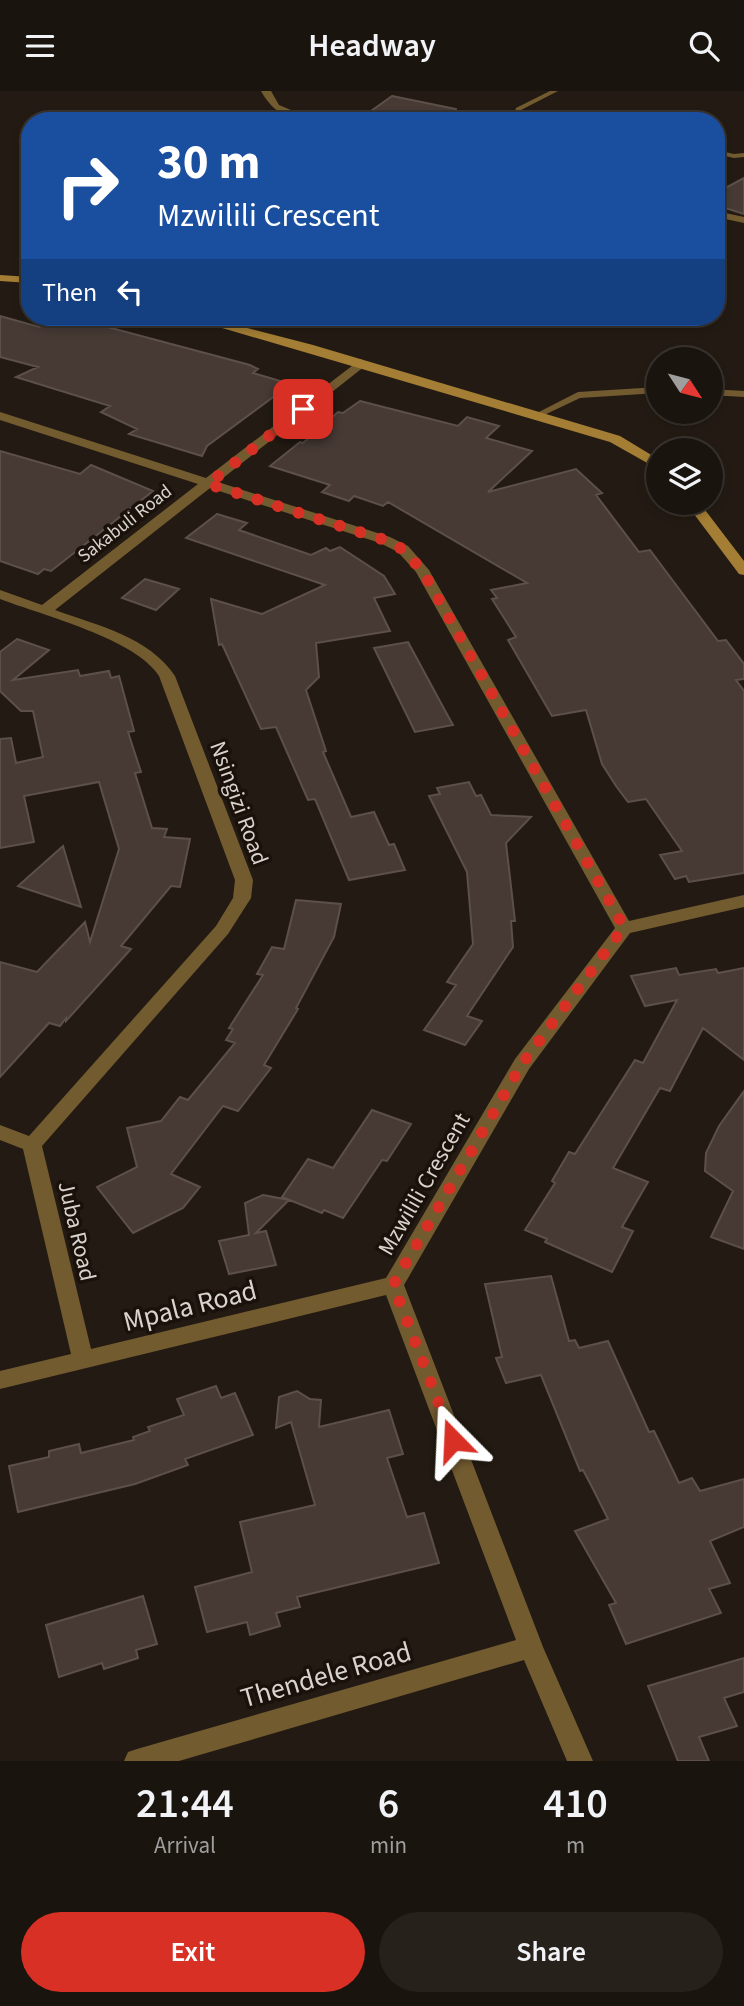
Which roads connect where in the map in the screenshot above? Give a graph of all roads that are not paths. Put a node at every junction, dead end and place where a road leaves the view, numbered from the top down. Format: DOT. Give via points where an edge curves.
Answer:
graph roads {
  1 [pos="266,91"];
  2 [pos="555,91"];
  3 [pos="288,112"];
  4 [pos="517,112"];
  5 [pos="725,154"];
  6 [pos="744,155"];
  7 [pos="725,215"];
  8 [pos="744,220"];
  9 [pos="0,278"];
  10 [pos="21,279"];
  11 [pos="224,326"];
  12 [pos="361,363"];
  13 [pos="646,391"];
  14 [pos="723,393"];
  15 [pos="744,394"];
  16 [pos="537,415"];
  17 [pos="0,416"];
  18 [pos="646,458"];
  19 [pos="208,484"];
  20 [pos="702,515"];
  21 [pos="744,571"];
  22 [pos="0,594"];
  23 [pos="45,610"];
  24 [pos="744,901"];
  25 [pos="624,927"];
  26 [pos="0,1132"];
  27 [pos="32,1145"];
  28 [pos="393,1285"];
  29 [pos="83,1361"];
  30 [pos="0,1380"];
  31 [pos="531,1647"];
  32 [pos="137,1761"];
  33 [pos="580,1761"];
  1 -- 3 [label="street" via="275,107"];
  2 -- 4 [label="lane"];
  5 -- 6 [label="lane"];
  7 -- 8 [label="street"];
  9 -- 10 [label="street"];
  11 -- 12 [label="street"];
  12 -- 16 [label="street"];
  12 -- 19 [label="street, Sakabuli Road"];
  13 -- 16 [label="lane" via="578,395"];
  14 -- 15 [label="lane"];
  16 -- 18 [label="street" via="615,439"];
  17 -- 19 [label="street"];
  19 -- 23 [label="street, Sakabuli Road"];
  19 -- 25 [label="street" via="385,540 414,559"];
  20 -- 21 [label="street"];
  22 -- 23 [label="street, Nsingizi Road"];
  23 -- 27 [label="street, Nsingizi Road" via="135,645 159,662 244,880 242,898 222,930"];
  24 -- 25 [label="street"];
  25 -- 28 [label="street, Mzwilili Crescent" via="522,1064"];
  26 -- 27 [label="street"];
  27 -- 29 [label="street, Juba Road"];
  28 -- 29 [label="street, Mpala Road"];
  28 -- 31 [label="street, Mzwilili Crescent"];
  29 -- 30 [label="street, Mpala Road"];
  31 -- 32 [label="street, Thendele Road"];
  31 -- 33 [label="street, Mzwilili Crescent"];
}
